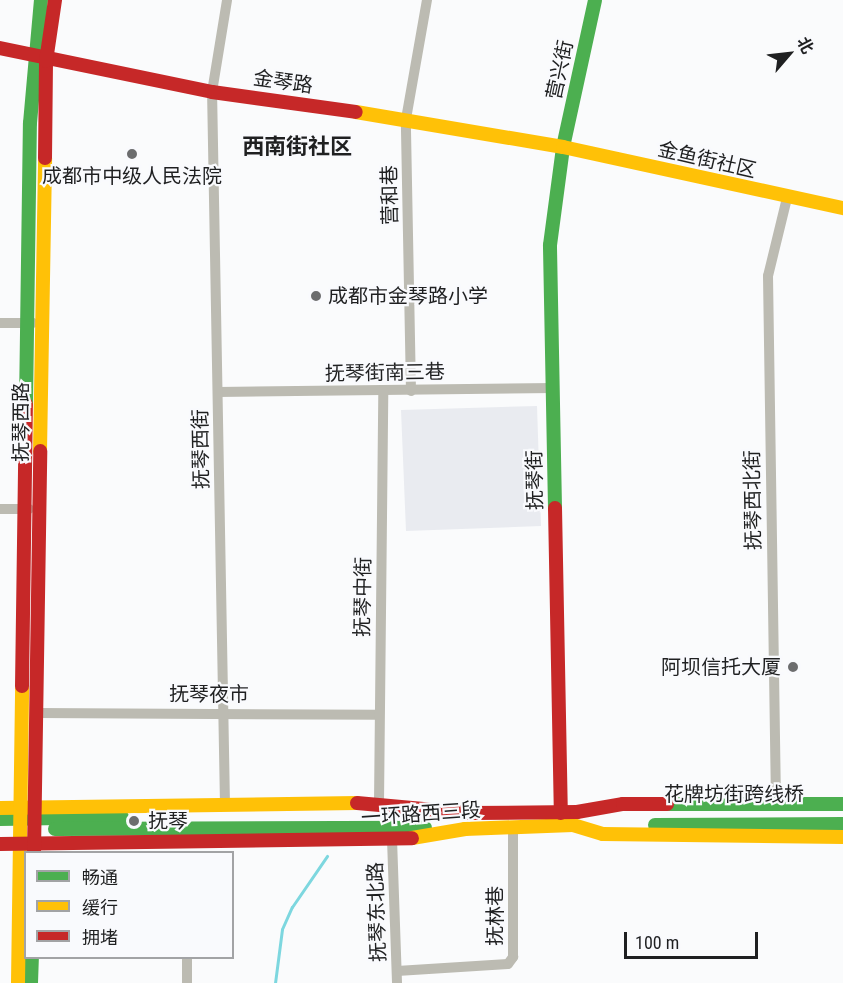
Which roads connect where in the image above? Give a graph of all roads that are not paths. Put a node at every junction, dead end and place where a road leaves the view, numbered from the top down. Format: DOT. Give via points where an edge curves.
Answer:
graph roads {
  1 [pos="41,0"];
  2 [pos="55,0"];
  3 [pos="227,0"];
  4 [pos="427,0"];
  5 [pos="595,0"];
  6 [pos="0,48"];
  7 [pos="40,60"];
  8 [pos="213,93"];
  9 [pos="406,119"];
  10 [pos="563,147"];
  11 [pos="787,198"];
  12 [pos="843,208"];
  13 [pos="0,323"];
  14 [pos="32,323"];
  15 [pos="554,388"];
  16 [pos="383,391"];
  17 [pos="411,391"];
  18 [pos="218,392"];
  19 [pos="0,509"];
  20 [pos="29,509"];
  21 [pos="223,711"];
  22 [pos="38,713"];
  23 [pos="380,715"];
  24 [pos="776,803"];
  25 [pos="843,804"];
  26 [pos="225,805"];
  27 [pos="36,806"];
  28 [pos="21,807"];
  29 [pos="0,808"];
  30 [pos="561,813"];
  31 [pos="843,813"];
  32 [pos="0,819"];
  33 [pos="575,819"];
  34 [pos="626,819"];
  35 [pos="385,820"];
  36 [pos="843,824"];
  37 [pos="513,827"];
  38 [pos="0,830"];
  39 [pos="843,837"];
  40 [pos="0,844"];
  41 [pos="29,847"];
  42 [pos="185,847"];
  43 [pos="24,909"];
  44 [pos="32,959"];
  45 [pos="187,959"];
  46 [pos="397,970"];
  47 [pos="18,983"];
  48 [pos="31,983"];
  49 [pos="187,983"];
  50 [pos="397,983"];
  1 -- 7 [label="main road, 抚琴西路"];
  2 -- 7 [label="main road, 抚琴西路"];
  3 -- 8 [label="street, 抚琴西街"];
  4 -- 9 [label="street, 营和巷"];
  5 -- 10 [label="main road, 营兴街"];
  6 -- 7 [label="main road, 金琴路"];
  7 -- 8 [label="main road, 金琴路"];
  7 -- 14 [label="main road, 抚琴西路"];
  7 -- 22 [label="main road, 抚琴西路"];
  8 -- 9 [label="main road, 金琴路"];
  8 -- 18 [label="street, 抚琴西街"];
  9 -- 10 [label="main road, 金琴路"];
  9 -- 17 [label="street, 营和巷"];
  10 -- 11 [label="main road, 金鱼街社区"];
  10 -- 15 [label="main road, 抚琴街" via="550,245"];
  11 -- 12 [label="main road, 金鱼街社区"];
  11 -- 24 [label="street, 抚琴西北街" via="768,276"];
  13 -- 14 [label="street"];
  14 -- 20 [label="main road, 抚琴西路"];
  15 -- 17 [label="street, 抚琴街南三巷"];
  15 -- 30 [label="main road, 抚琴街"];
  16 -- 17 [label="street, 抚琴街南三巷"];
  16 -- 18 [label="street, 抚琴街南三巷"];
  16 -- 23 [label="street, 抚琴中街"];
  18 -- 21 [label="street, 抚琴西街"];
  19 -- 20 [label="street"];
  20 -- 28 [label="main road, 抚琴西路"];
  21 -- 22 [label="street, 抚琴夜市"];
  21 -- 23 [label="street, 抚琴夜市"];
  21 -- 26 [label="street, 抚琴西街"];
  22 -- 27 [label="main road, 抚琴西路"];
  23 -- 35 [label="street, 抚琴中街"];
  24 -- 25 [label="main road, 一环路西三段"];
  24 -- 33 [label="main road, 一环路西三段" via="623,804"];
  26 -- 27 [label="main road, 一环路西三段"];
  26 -- 35 [label="main road, 一环路西三段"];
  27 -- 28 [label="main road, 一环路西三段"];
  27 -- 41 [label="main road, 抚琴西路"];
  28 -- 29 [label="main road, 一环路西三段"];
  28 -- 41 [label="main road, 抚琴西路"];
  30 -- 33 [label="main road, 一环路西三段"];
  30 -- 35 [label="main road, 一环路西三段" via="468,813"];
  31 -- 34 [label="main road, 花牌坊街跨线桥"];
  32 -- 35 [label="main road"];
  33 -- 34 [label="main road"];
  33 -- 37 [label="main road, 一环路西三段"];
  33 -- 39 [label="main road, 一环路西三段" via="603,834"];
  34 -- 36 [label="main road, 花牌坊街跨线桥"];
  35 -- 37 [label="main road, 一环路西三段" via="465,829"];
  35 -- 38 [label="main road"];
  35 -- 42 [label="main road, 一环路西三段"];
  35 -- 46 [label="street, 抚琴东北路"];
  37 -- 46 [label="street, 抚林巷" via="513,957 508,964"];
  40 -- 41 [label="main road, 一环路西三段"];
  41 -- 42 [label="main road, 一环路西三段"];
  43 -- 47 [label="main road"];
  44 -- 48 [label="main road"];
  45 -- 49 [label="street"];
  46 -- 50 [label="street, 抚琴东北路"];
}
